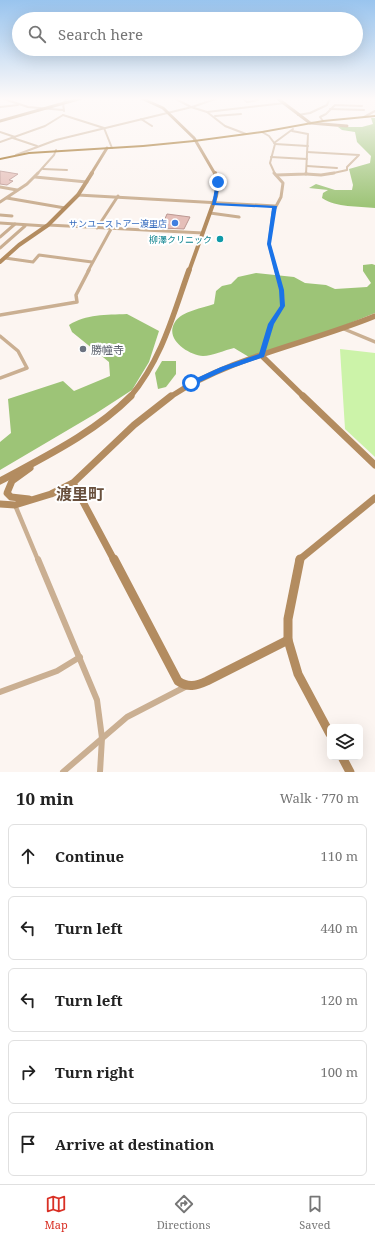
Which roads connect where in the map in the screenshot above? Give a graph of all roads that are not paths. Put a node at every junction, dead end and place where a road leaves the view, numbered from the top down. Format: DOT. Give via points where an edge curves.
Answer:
graph roads {
  1 [pos="6,134"];
  2 [pos="22,134"];
  3 [pos="82,134"];
  4 [pos="106,134"];
  5 [pos="190,134"];
  6 [pos="246,134"];
  7 [pos="266,134"];
  8 [pos="285,134"];
  9 [pos="308,134"];
  10 [pos="14,137"];
  11 [pos="194,141"];
  12 [pos="0,142"];
  13 [pos="275,144"];
  14 [pos="37,146"];
  15 [pos="308,146"];
  16 [pos="109,148"];
  17 [pos="56,151"];
  18 [pos="307,152"];
  19 [pos="16,155"];
  20 [pos="271,157"];
  21 [pos="0,159"];
  22 [pos="307,159"];
  23 [pos="307,166"];
  24 [pos="337,168"];
  25 [pos="42,169"];
  26 [pos="67,170"];
  27 [pos="276,174"];
  28 [pos="306,174"];
  29 [pos="35,177"];
  30 [pos="87,182"];
  31 [pos="0,187"];
  32 [pos="17,190"];
  33 [pos="78,195"];
  34 [pos="118,196"];
  35 [pos="6,198"];
  36 [pos="0,202"];
  37 [pos="214,204"];
  38 [pos="275,206"];
  39 [pos="66,208"];
  40 [pos="210,213"];
  41 [pos="0,215"];
  42 [pos="12,216"];
  43 [pos="239,217"];
  44 [pos="0,223"];
  45 [pos="14,224"];
  46 [pos="25,226"];
  47 [pos="47,226"];
  48 [pos="98,228"];
  49 [pos="111,229"];
  50 [pos="203,233"];
  51 [pos="0,237"];
  52 [pos="0,248"];
  53 [pos="4,258"];
  54 [pos="0,262"];
  55 [pos="92,262"];
  56 [pos="0,315"];
  57 [pos="375,316"];
  58 [pos="344,329"];
  59 [pos="0,336"];
  60 [pos="375,342"];
  61 [pos="262,356"];
  62 [pos="0,378"];
  63 [pos="46,454"];
  64 [pos="375,465"];
  65 [pos="0,481"];
  66 [pos="74,483"];
  67 [pos="375,498"];
  68 [pos="34,500"];
  69 [pos="0,504"];
  70 [pos="15,505"];
  71 [pos="288,640"];
  72 [pos="80,657"];
  73 [pos="185,687"];
  74 [pos="0,692"];
  75 [pos="327,728"];
  76 [pos="102,738"];
  77 [pos="344,760"];
  78 [pos="63,772"];
  79 [pos="100,772"];
  80 [pos="350,772"];
  1 -- 10 [label="street"];
  2 -- 10 [label="street"];
  3 -- 14 [label="street"];
  4 -- 16 [label="street"];
  5 -- 11 [label="street"];
  6 -- 11 [label="highway"];
  7 -- 13 [label="street"];
  8 -- 13 [label="street"];
  9 -- 15 [label="street"];
  10 -- 12 [label="street"];
  10 -- 14 [label="street"];
  11 -- 16 [label="highway"];
  11 -- 37 [label="street" via="216,174 218,191"];
  13 -- 15 [label="street"];
  13 -- 20 [label="street" via="275,152"];
  14 -- 19 [label="street"];
  15 -- 18 [label="street"];
  16 -- 17 [label="highway"];
  16 -- 30 [label="street"];
  17 -- 19 [label="highway"];
  17 -- 25 [label="street"];
  18 -- 22 [label="street"];
  18 -- 28 [label="street" via="360,155 347,170 321,175"];
  19 -- 21 [label="highway"];
  20 -- 22 [label="street"];
  20 -- 27 [label="street" via="271,169"];
  22 -- 23 [label="street"];
  23 -- 24 [label="street"];
  23 -- 28 [label="street"];
  25 -- 26 [label="street"];
  25 -- 29 [label="street"];
  27 -- 28 [label="street"];
  27 -- 38 [label="street" via="283,187 282,197"];
  29 -- 30 [label="street"];
  29 -- 32 [label="street"];
  30 -- 33 [label="street"];
  31 -- 32 [label="street"];
  32 -- 35 [label="street"];
  33 -- 34 [label="street"];
  33 -- 39 [label="street"];
  34 -- 37 [label="street"];
  34 -- 48 [label="street"];
  35 -- 36 [label="street"];
  35 -- 39 [label="street"];
  37 -- 38 [label="street"];
  37 -- 40 [label="street"];
  38 -- 61 [label="street" via="269,244 282,290 282,306 271,324"];
  39 -- 47 [label="street"];
  40 -- 43 [label="street"];
  40 -- 50 [label="street"];
  41 -- 42 [label="street"];
  44 -- 45 [label="street"];
  45 -- 46 [label="street"];
  45 -- 51 [label="street"];
  46 -- 47 [label="street"];
  46 -- 52 [label="street"];
  47 -- 48 [label="street"];
  47 -- 53 [label="street"];
  48 -- 49 [label="street"];
  49 -- 50 [label="street"];
  49 -- 55 [label="street"];
  50 -- 63 [label="street" via="152,371 129,399 105,420"];
  53 -- 54 [label="street"];
  53 -- 55 [label="street" via="33,262 40,256"];
  55 -- 56 [label="street" via="76,295 77,302"];
  57 -- 58 [label="street"];
  58 -- 60 [label="street"];
  58 -- 61 [label="street"];
  59 -- 62 [label="street" via="18,351 27,368"];
  61 -- 64 [label="street"];
  61 -- 66 [label="street" via="224,368 191,383 162,402 134,425"];
  63 -- 65 [label="street"];
  63 -- 68 [label="street" via="7,486 6,493 11,497"];
  66 -- 68 [label="street"];
  66 -- 73 [label="street" via="178,681"];
  67 -- 71 [label="street" via="300,558 288,619"];
  68 -- 70 [label="street"];
  69 -- 70 [label="street"];
  70 -- 72 [label="street"];
  71 -- 73 [label="street" via="194,687"];
  71 -- 75 [label="street" via="298,674"];
  72 -- 74 [label="street" via="57,671"];
  72 -- 76 [label="street" via="97,700"];
  73 -- 76 [label="street" via="127,717"];
  76 -- 78 [label="street"];
  76 -- 79 [label="street"];
  77 -- 80 [label="street"];
}
